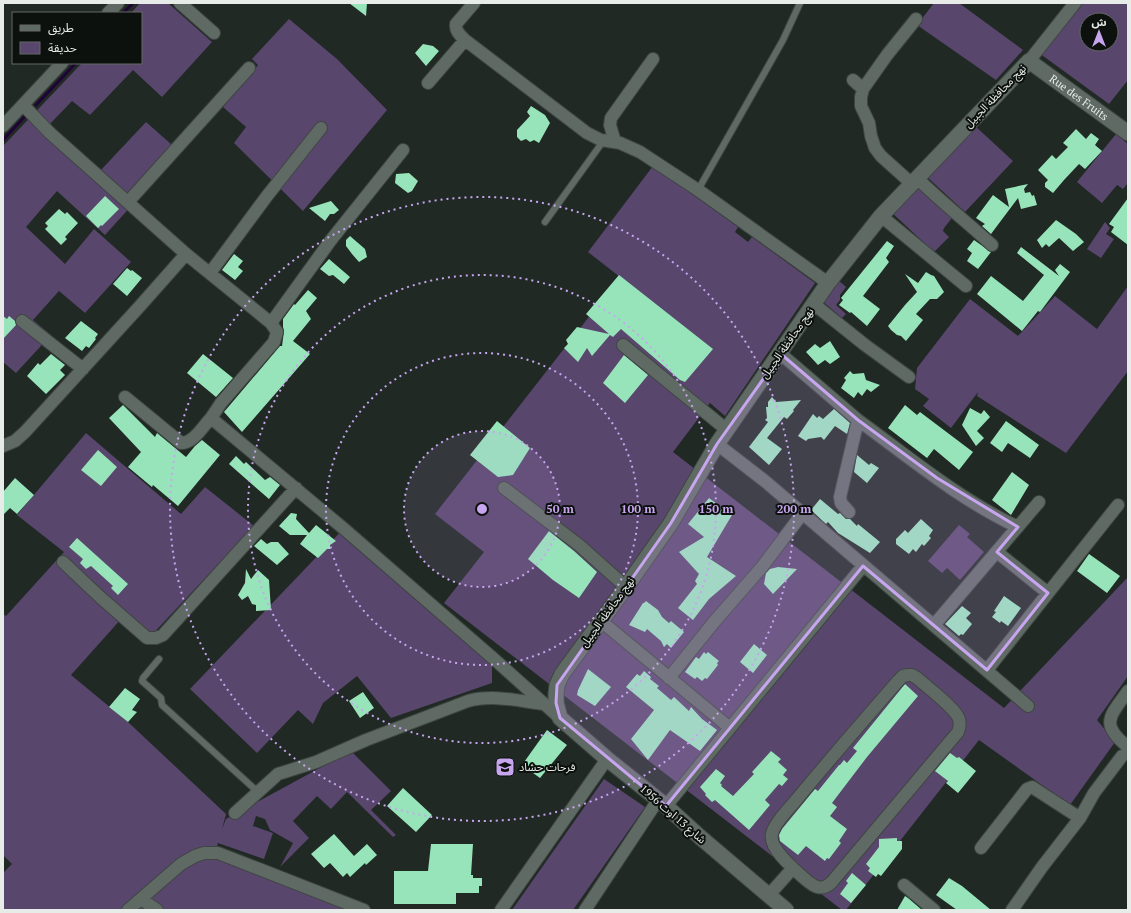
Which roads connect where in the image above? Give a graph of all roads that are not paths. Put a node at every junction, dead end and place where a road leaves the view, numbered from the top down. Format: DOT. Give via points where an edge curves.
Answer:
graph roads {
  1 [pos="118,3"];
  2 [pos="180,3"];
  3 [pos="474,3"];
  4 [pos="800,3"];
  5 [pos="1075,3"];
  6 [pos="109,12"];
  7 [pos="916,19"];
  8 [pos="214,33"];
  9 [pos="465,40"];
  10 [pos="653,59"];
  11 [pos="1029,61"];
  12 [pos="61,64"];
  13 [pos="249,68"];
  14 [pos="853,80"];
  15 [pos="428,83"];
  16 [pos="863,89"];
  17 [pos="23,105"];
  18 [pos="3,126"];
  19 [pos="321,128"];
  20 [pos="1128,133"];
  21 [pos="610,141"];
  22 [pos="403,150"];
  23 [pos="914,180"];
  24 [pos="698,190"];
  25 [pos="128,202"];
  26 [pos="881,216"];
  27 [pos="545,222"];
  28 [pos="992,245"];
  29 [pos="186,254"];
  30 [pos="210,273"];
  31 [pos="828,283"];
  32 [pos="966,286"];
  33 [pos="814,305"];
  34 [pos="22,321"];
  35 [pos="271,323"];
  36 [pos="623,345"];
  37 [pos="781,354"];
  38 [pos="83,369"];
  39 [pos="909,377"];
  40 [pos="125,397"];
  41 [pos="211,418"];
  42 [pos="858,420"];
  43 [pos="727,430"];
  44 [pos="717,444"];
  45 [pos="3,446"];
  46 [pos="296,488"];
  47 [pos="504,488"];
  48 [pos="1040,502"];
  49 [pos="1118,505"];
  50 [pos="849,512"];
  51 [pos="802,514"];
  52 [pos="1018,527"];
  53 [pos="997,552"];
  54 [pos="63,562"];
  55 [pos="863,566"];
  56 [pos="626,587"];
  57 [pos="1048,593"];
  58 [pos="601,621"];
  59 [pos="934,625"];
  60 [pos="159,659"];
  61 [pos="987,670"];
  62 [pos="669,678"];
  63 [pos="1128,691"];
  64 [pos="543,704"];
  65 [pos="1028,706"];
  66 [pos="560,718"];
  67 [pos="730,728"];
  68 [pos="1125,752"];
  69 [pos="607,759"];
  70 [pos="258,792"];
  71 [pos="662,803"];
  72 [pos="235,813"];
  73 [pos="1080,818"];
  74 [pos="981,848"];
  75 [pos="793,868"];
  76 [pos="904,885"];
  77 [pos="768,896"];
  78 [pos="141,899"];
  79 [pos="128,910"];
  80 [pos="157,910"];
  81 [pos="364,910"];
  82 [pos="501,910"];
  83 [pos="585,910"];
  84 [pos="786,910"];
  85 [pos="934,910"];
  86 [pos="1012,910"];
  1 -- 6 [label="street"];
  2 -- 8 [label="street"];
  3 -- 9 [label="street" via="456,24 458,33"];
  4 -- 24 [label="lane" via="783,40"];
  5 -- 11 [label="street, نهج محافظة الجبيل"];
  7 -- 16 [label="street"];
  9 -- 15 [label="street"];
  9 -- 21 [label="street" via="587,133"];
  10 -- 21 [label="street" via="611,118"];
  11 -- 20 [label="street, Rue des Fruits"];
  11 -- 23 [label="street, نهج محافظة الجبيل"];
  12 -- 17 [label="street"];
  13 -- 25 [label="street"];
  14 -- 16 [label="street"];
  16 -- 23 [label="street" via="860,97 861,106 869,122 875,148 881,156"];
  17 -- 18 [label="street"];
  17 -- 25 [label="street" via="50,133"];
  19 -- 30 [label="street"];
  21 -- 24 [label="street" via="640,152"];
  21 -- 27 [label="lane"];
  22 -- 35 [label="street" via="331,240"];
  23 -- 26 [label="street, نهج محافظة الجبيل"];
  23 -- 28 [label="street" via="964,219"];
  24 -- 31 [label="street"];
  25 -- 29 [label="street"];
  26 -- 31 [label="street, نهج محافظة الجبيل"];
  26 -- 32 [label="street"];
  29 -- 30 [label="street"];
  29 -- 38 [label="street"];
  30 -- 35 [label="street"];
  31 -- 33 [label="street, نهج محافظة الجبيل"];
  33 -- 37 [label="street, نهج محافظة الجبيل"];
  33 -- 39 [label="street"];
  34 -- 38 [label="street"];
  35 -- 41 [label="street" via="277,332 274,342"];
  36 -- 43 [label="street"];
  37 -- 42 [label="street"];
  37 -- 43 [label="street, نهج محافظة الجبيل"];
  38 -- 45 [label="street" via="25,432 15,441"];
  40 -- 41 [label="street" via="181,443 191,440"];
  41 -- 46 [label="street"];
  42 -- 50 [label="street" via="840,497 841,503"];
  42 -- 52 [label="street" via="949,486 987,511"];
  43 -- 44 [label="street, نهج محافظة الجبيل"];
  44 -- 51 [label="street"];
  44 -- 56 [label="street, نهج محافظة الجبيل" via="671,523"];
  46 -- 54 [label="street" via="162,635 156,638 147,638"];
  46 -- 64 [label="street" via="489,654"];
  47 -- 56 [label="street" via="579,545"];
  48 -- 52 [label="street"];
  49 -- 57 [label="street"];
  51 -- 55 [label="street"];
  51 -- 62 [label="street"];
  52 -- 53 [label="street"];
  53 -- 57 [label="street"];
  53 -- 59 [label="street"];
  55 -- 59 [label="street"];
  55 -- 67 [label="street"];
  56 -- 58 [label="street, نهج محافظة الجبيل"];
  57 -- 61 [label="street"];
  58 -- 62 [label="street"];
  58 -- 66 [label="street, نهج محافظة الجبيل" via="562,674 557,685 556,703"];
  59 -- 61 [label="street"];
  60 -- 70 [label="lane" via="142,681 161,698 162,705"];
  61 -- 65 [label="street"];
  62 -- 67 [label="street"];
  63 -- 68 [label="street" via="1111,713 1110,726"];
  64 -- 66 [label="street"];
  64 -- 70 [label="street" via="489,698 468,701 316,762 278,774"];
  66 -- 69 [label="street, شارع 13 اوت 1956"];
  67 -- 71 [label="street"];
  68 -- 73 [label="street"];
  69 -- 71 [label="street, شارع 13 اوت 1956"];
  69 -- 82 [label="street"];
  70 -- 72 [label="street"];
  71 -- 77 [label="street, شارع 13 اوت 1956"];
  71 -- 83 [label="street"];
  73 -- 74 [label="street" via="1032,787 1027,789"];
  73 -- 86 [label="street"];
  75 -- 75 [label="street" via="772,842 772,834 777,824 898,681 903,676 912,675 957,716 960,723 958,732 831,883 823,888 818,887"];
  75 -- 77 [label="street"];
  76 -- 85 [label="street"];
  77 -- 84 [label="street, شارع 13 اوت 1956"];
  78 -- 79 [label="street"];
  78 -- 80 [label="street"];
  78 -- 81 [label="street" via="181,864 204,853 218,853"];
}
